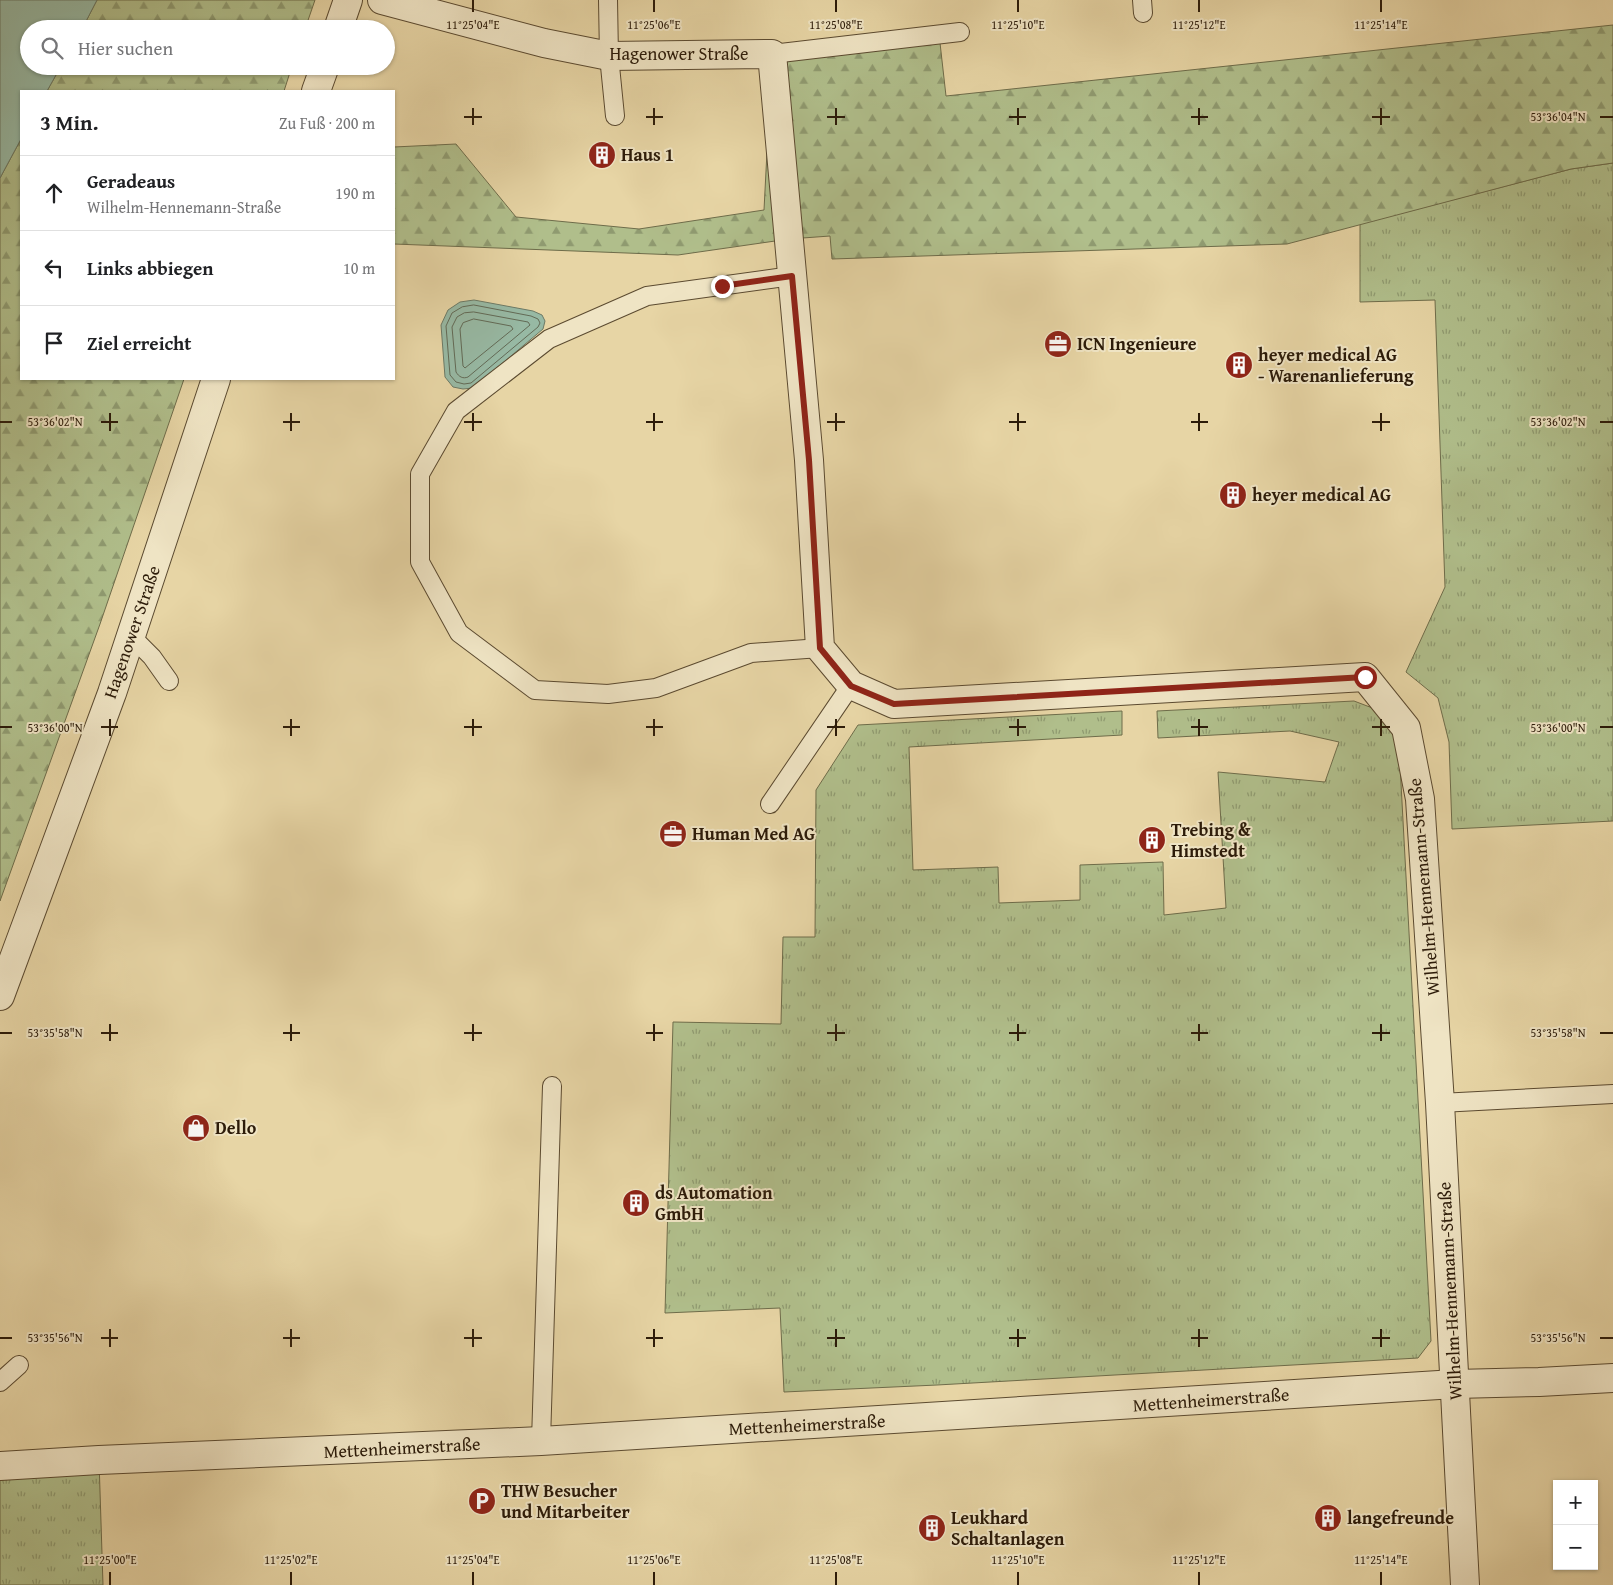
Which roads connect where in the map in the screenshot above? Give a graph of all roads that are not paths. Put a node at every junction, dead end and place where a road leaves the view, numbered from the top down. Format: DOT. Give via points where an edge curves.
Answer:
graph roads {
  1 [pos="348,0"];
  2 [pos="382,0"];
  3 [pos="608,0"];
  4 [pos="341,20"];
  5 [pos="960,32"];
  6 [pos="772,54"];
  7 [pos="609,56"];
  8 [pos="322,75"];
  9 [pos="316,90"];
  10 [pos="615,116"];
  11 [pos="792,276"];
  12 [pos="216,380"];
  13 [pos="131,636"];
  14 [pos="820,648"];
  15 [pos="169,681"];
  16 [pos="851,686"];
  17 [pos="770,804"];
  18 [pos="0,996"];
  19 [pos="552,1086"];
  20 [pos="1613,1094"];
  21 [pos="1440,1103"];
  22 [pos="19,1365"];
  23 [pos="1613,1378"];
  24 [pos="0,1382"];
  25 [pos="1454,1384"];
  26 [pos="541,1441"];
  27 [pos="0,1466"];
  28 [pos="1465,1585"];
  1 -- 4 [label="street"];
  2 -- 7 [label="street, Hagenower Straße" via="544,43"];
  3 -- 7 [label="lane"];
  5 -- 6 [label="lane"];
  6 -- 7 [label="street, Hagenower Straße"];
  6 -- 11 [label="street"];
  7 -- 10 [label="lane"];
  8 -- 9 [label="street"];
  11 -- 14 [label="street" via="809,460"];
  11 -- 14 [label="lane" via="647,296 549,339 463,405 456,411 420,474 420,562 459,633 535,690 608,694 656,688 751,652"];
  12 -- 13 [label="street, Hagenower Straße"];
  13 -- 15 [label="lane"];
  13 -- 18 [label="street, Hagenower Straße"];
  14 -- 16 [label="street, Wilhelm-Hennemann-Straße"];
  16 -- 17 [label="lane"];
  16 -- 21 [label="street, Wilhelm-Hennemann-Straße" via="894,704 1365,677 1406,728 1420,799"];
  19 -- 26 [label="lane"];
  20 -- 21 [label="lane"];
  21 -- 25 [label="street, Wilhelm-Hennemann-Straße"];
  22 -- 24 [label="lane"];
  23 -- 25 [label="street, Mettenheimerstraße"];
  25 -- 26 [label="street, Mettenheimerstraße"];
  25 -- 28 [label="street, Wilhelm-Hennemann-Straße"];
  26 -- 27 [label="street, Mettenheimerstraße"];
}
